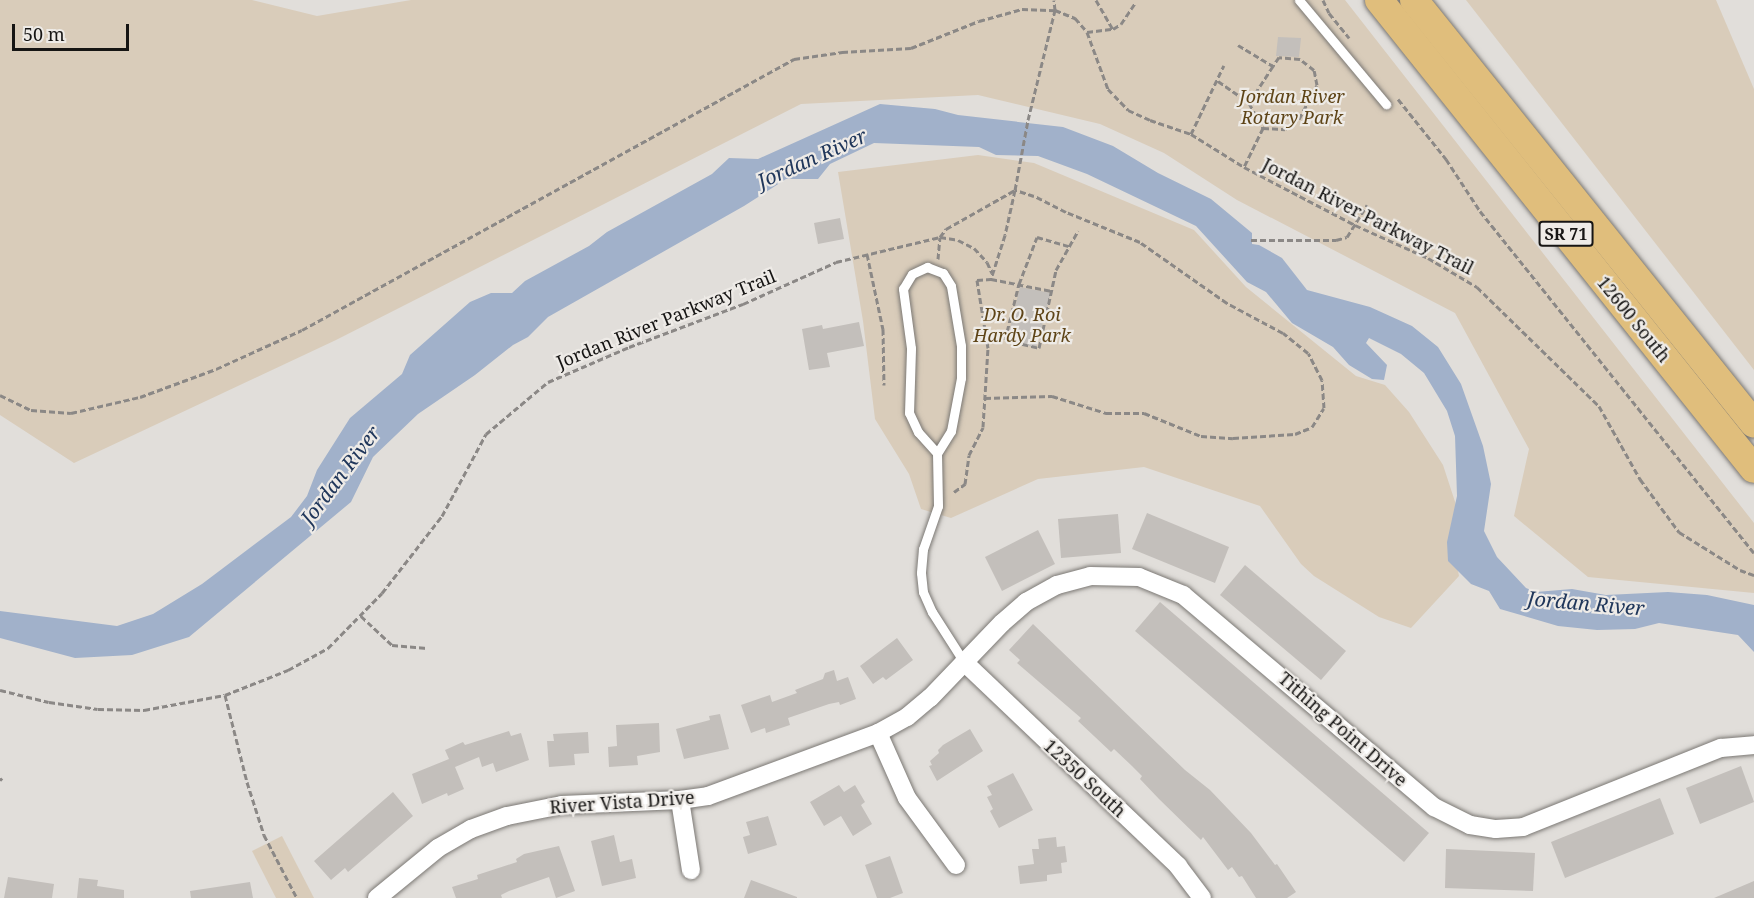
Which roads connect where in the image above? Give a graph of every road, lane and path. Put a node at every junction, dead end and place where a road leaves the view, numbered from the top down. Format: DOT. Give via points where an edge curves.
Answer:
graph roads {
  1 [pos="1054,0"];
  2 [pos="1096,0"];
  3 [pos="1299,0"];
  4 [pos="1323,0"];
  5 [pos="1379,0"];
  6 [pos="1414,0"];
  7 [pos="1135,3"];
  8 [pos="1055,10"];
  9 [pos="1113,29"];
  10 [pos="1087,32"];
  11 [pos="1351,41"];
  12 [pos="1238,45"];
  13 [pos="1224,65"];
  14 [pos="1273,66"];
  15 [pos="1218,81"];
  16 [pos="1395,95"];
  17 [pos="1249,103"];
  18 [pos="1386,104"];
  19 [pos="1263,128"];
  20 [pos="1191,134"];
  21 [pos="1244,167"];
  22 [pos="1015,190"];
  23 [pos="1366,205"];
  24 [pos="1355,225"];
  25 [pos="1078,231"];
  26 [pos="940,237"];
  27 [pos="1251,240"];
  28 [pos="1070,246"];
  29 [pos="867,254"];
  30 [pos="935,269"];
  31 [pos="993,274"];
  32 [pos="991,279"];
  33 [pos="1018,284"];
  34 [pos="1052,291"];
  35 [pos="1005,340"];
  36 [pos="987,342"];
  37 [pos="884,385"];
  38 [pos="0,395"];
  39 [pos="985,398"];
  40 [pos="1754,424"];
  41 [pos="937,453"];
  42 [pos="1754,469"];
  43 [pos="954,492"];
  44 [pos="1754,553"];
  45 [pos="1754,575"];
  46 [pos="362,616"];
  47 [pos="427,648"];
  48 [pos="964,662"];
  49 [pos="0,690"];
  50 [pos="225,695"];
  51 [pos="878,734"];
  52 [pos="1754,745"];
  53 [pos="680,800"];
  54 [pos="956,865"];
  55 [pos="692,870"];
  56 [pos="297,898"];
  57 [pos="377,898"];
  58 [pos="1203,898"];
  1 -- 8 [label="path"];
  2 -- 9 [label="path"];
  3 -- 18 [label="lane"];
  4 -- 11 [label="path"];
  5 -- 42 [label="main road, 12600 South / SR 71"];
  6 -- 40 [label="main road, 12600 South / SR 71"];
  7 -- 9 [label="path"];
  8 -- 10 [label="path" via="1075,18"];
  8 -- 22 [label="path"];
  8 -- 38 [label="path" via="1022,9 911,48 794,59 302,330 216,369 140,397 71,413 31,410"];
  9 -- 10 [label="path"];
  10 -- 20 [label="path, Jordan River Parkway Trail" via="1108,89 1128,110"];
  12 -- 14 [label="path"];
  13 -- 15 [label="path"];
  14 -- 17 [label="path"];
  14 -- 19 [label="path" via="1279,57 1300,59 1314,70 1317,85 1299,119 1285,129"];
  15 -- 17 [label="path"];
  15 -- 20 [label="path"];
  16 -- 44 [label="path" via="1446,159 1480,211"];
  17 -- 19 [label="path"];
  19 -- 21 [label="path"];
  20 -- 21 [label="path, Jordan River Parkway Trail"];
  21 -- 24 [label="path, Jordan River Parkway Trail"];
  22 -- 26 [label="path, Jordan River Parkway Trail" via="946,229"];
  22 -- 31 [label="path"];
  22 -- 39 [label="path" via="1140,242 1235,308 1283,333 1308,353 1322,381 1324,408 1312,427 1295,434 1233,438 1201,436 1144,413 1106,413 1052,396"];
  23 -- 24 [label="path"];
  24 -- 27 [label="path" via="1347,237 1336,240"];
  24 -- 45 [label="path, Jordan River Parkway Trail" via="1428,258 1477,287 1599,406 1640,479 1680,532"];
  25 -- 28 [label="path"];
  26 -- 29 [label="path, Jordan River Parkway Trail"];
  26 -- 30 [label="path"];
  26 -- 31 [label="path" via="974,248"];
  28 -- 33 [label="path" via="1037,237"];
  28 -- 34 [label="path" via="1056,270"];
  29 -- 37 [label="path" via="883,329"];
  29 -- 46 [label="path, Jordan River Parkway Trail" via="836,262 548,382 486,434 442,516"];
  30 -- 41 [label="lane" via="943,273 951,286 961,346 957,408 951,431"];
  30 -- 41 [label="lane" via="919,269 903,289 911,348 909,413 918,432"];
  31 -- 32 [label="path"];
  32 -- 33 [label="path"];
  32 -- 36 [label="path" via="977,280"];
  33 -- 34 [label="path"];
  33 -- 35 [label="path"];
  34 -- 35 [label="path" via="1039,348"];
  35 -- 36 [label="path"];
  36 -- 39 [label="path"];
  39 -- 43 [label="path" via="982,427 969,455 965,484"];
  41 -- 48 [label="lane" via="938,506 922,549 923,592"];
  46 -- 47 [label="path" via="392,645"];
  46 -- 50 [label="path, Jordan River Parkway Trail" via="328,648 288,670"];
  48 -- 51 [label="street, River Vista Drive" via="930,698"];
  48 -- 52 [label="street, Tithing Point Drive" via="1026,602 1056,585 1107,574 1154,581 1196,603 1434,807 1457,821 1483,828 1510,829 1536,823 1715,751"];
  48 -- 58 [label="street, 12350 South" via="1178,866"];
  49 -- 50 [label="path, Jordan River Parkway Trail" via="79,706 144,710"];
  50 -- 56 [label="path" via="264,835"];
  51 -- 53 [label="street, River Vista Drive" via="708,796"];
  51 -- 54 [label="street" via="907,798"];
  53 -- 55 [label="street"];
  53 -- 57 [label="street, River Vista Drive" via="562,805 507,816 471,829 438,848"];
}
